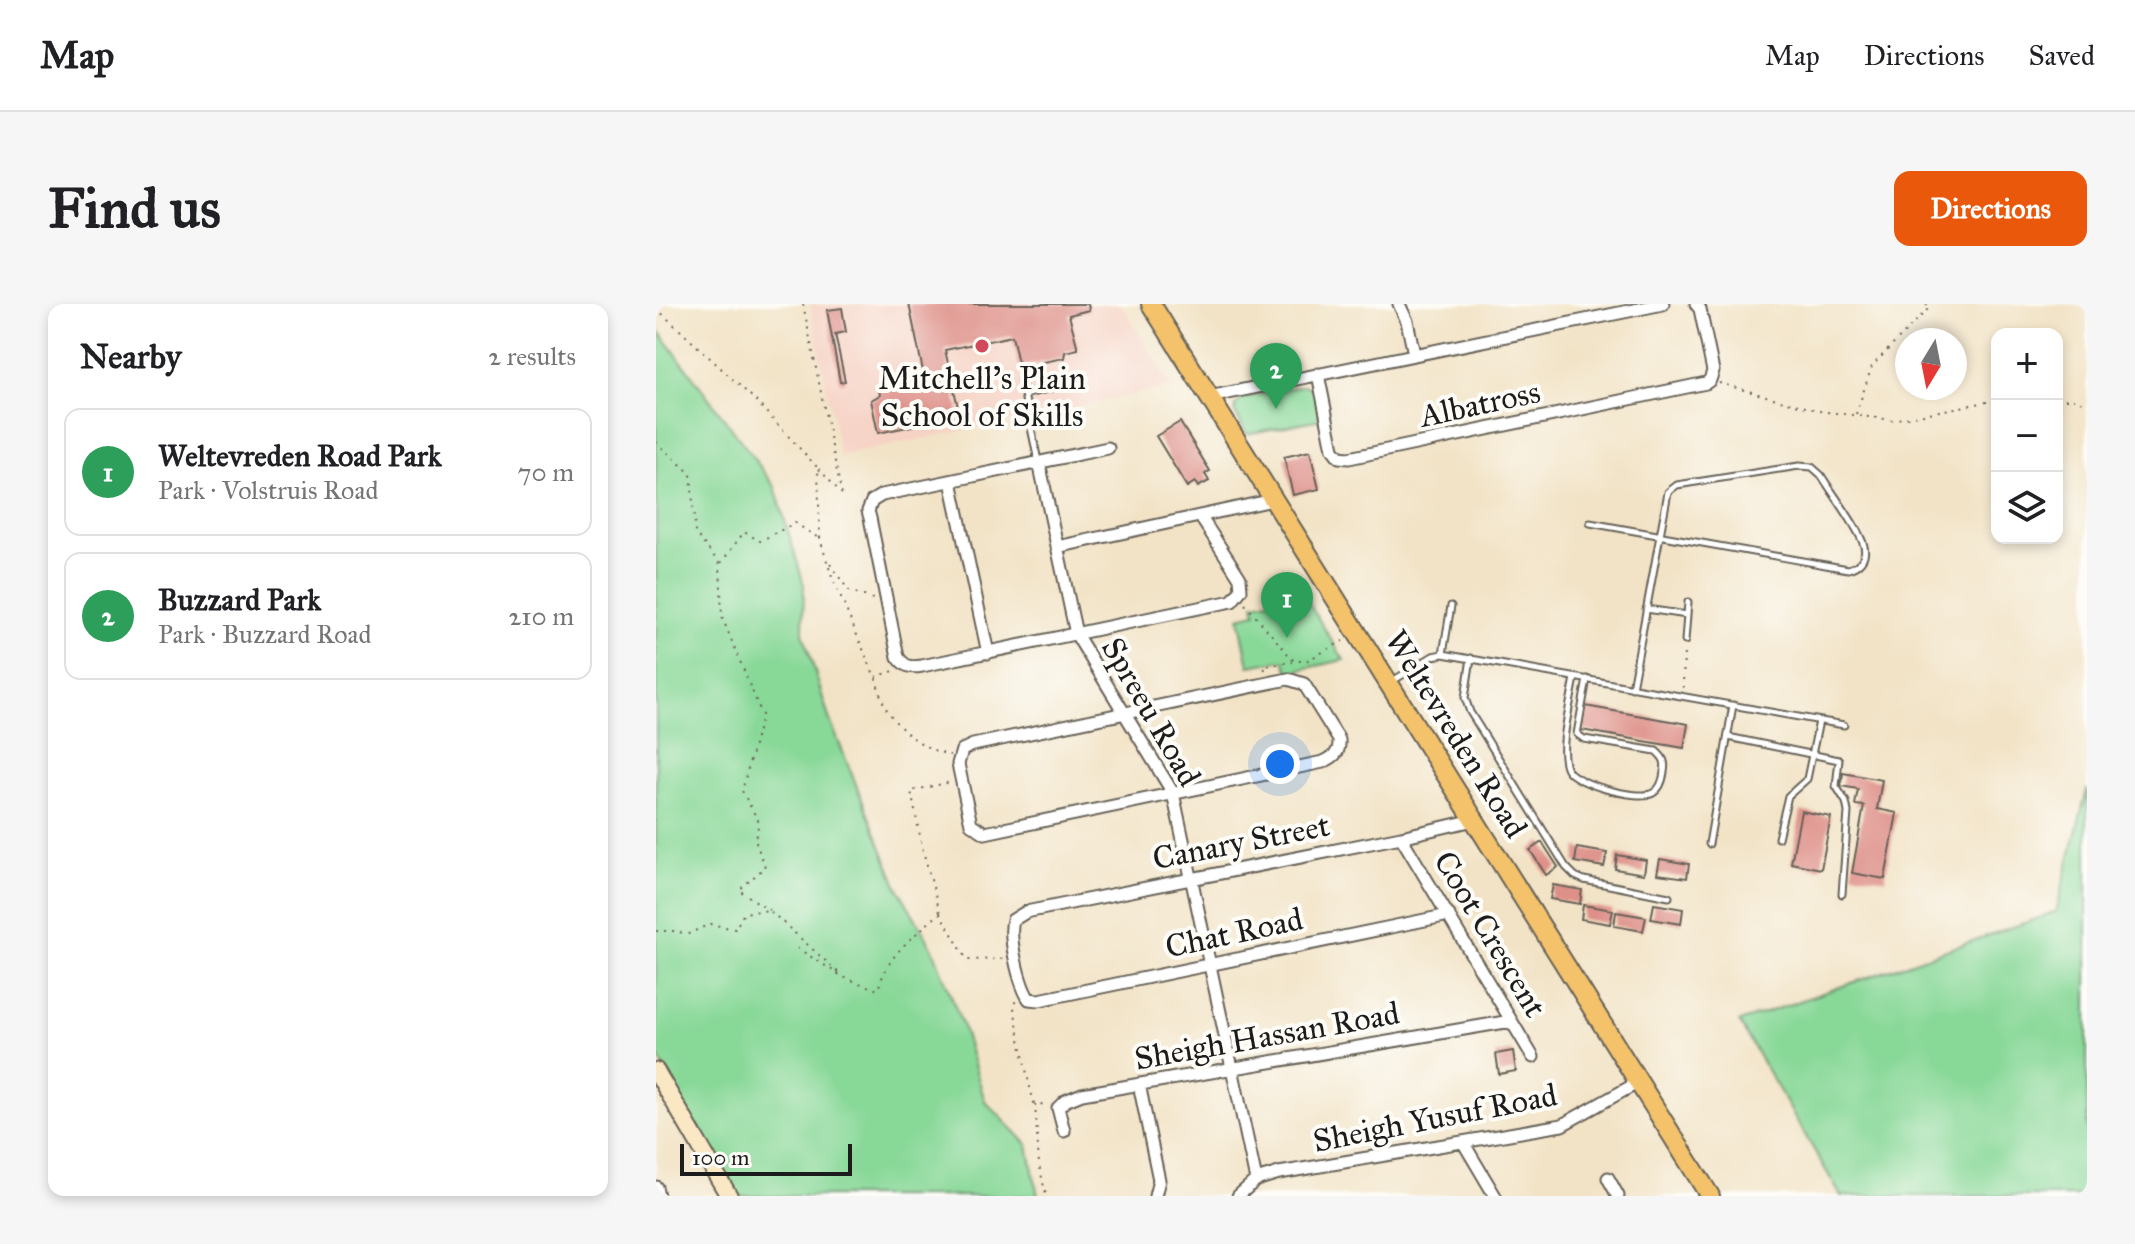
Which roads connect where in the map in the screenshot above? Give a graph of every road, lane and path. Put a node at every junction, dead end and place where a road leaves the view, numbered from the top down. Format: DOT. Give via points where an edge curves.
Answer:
graph roads {
  1 [pos="803,304"];
  2 [pos="1151,304"];
  3 [pos="1399,304"];
  4 [pos="1663,304"];
  5 [pos="1696,304"];
  6 [pos="1925,304"];
  7 [pos="1936,304"];
  8 [pos="1930,307"];
  9 [pos="656,308"];
  10 [pos="1414,354"];
  11 [pos="1318,374"];
  12 [pos="1712,378"];
  13 [pos="1021,380"];
  14 [pos="1059,386"];
  15 [pos="1024,395"];
  16 [pos="1209,397"];
  17 [pos="2063,399"];
  18 [pos="1991,401"];
  19 [pos="2087,404"];
  20 [pos="1856,416"];
  21 [pos="656,442"];
  22 [pos="1108,448"];
  23 [pos="1039,462"];
  24 [pos="818,468"];
  25 [pos="951,481"];
  26 [pos="1273,500"];
  27 [pos="1200,516"];
  28 [pos="1590,523"];
  29 [pos="1660,536"];
  30 [pos="820,539"];
  31 [pos="1057,547"];
  32 [pos="827,560"];
  33 [pos="720,564"];
  34 [pos="881,602"];
  35 [pos="1243,602"];
  36 [pos="1688,602"];
  37 [pos="1451,606"];
  38 [pos="1646,609"];
  39 [pos="1687,615"];
  40 [pos="1076,634"];
  41 [pos="1344,640"];
  42 [pos="1685,641"];
  43 [pos="988,653"];
  44 [pos="1443,654"];
  45 [pos="1471,658"];
  46 [pos="1294,661"];
  47 [pos="900,669"];
  48 [pos="875,677"];
  49 [pos="1575,677"];
  50 [pos="1267,678"];
  51 [pos="1587,679"];
  52 [pos="1388,683"];
  53 [pos="1632,688"];
  54 [pos="1682,696"];
  55 [pos="1733,705"];
  56 [pos="1125,713"];
  57 [pos="1819,721"];
  58 [pos="1844,725"];
  59 [pos="1728,737"];
  60 [pos="1813,754"];
  61 [pos="959,756"];
  62 [pos="961,780"];
  63 [pos="1173,793"];
  64 [pos="1474,820"];
  65 [pos="1401,837"];
  66 [pos="1778,838"];
  67 [pos="1709,844"];
  68 [pos="1193,878"];
  69 [pos="1842,894"];
  70 [pos="1669,897"];
  71 [pos="769,910"];
  72 [pos="940,913"];
  73 [pos="1449,915"];
  74 [pos="656,931"];
  75 [pos="797,948"];
  76 [pos="1016,957"];
  77 [pos="1211,965"];
  78 [pos="843,977"];
  79 [pos="1029,999"];
  80 [pos="1511,1021"];
  81 [pos="1533,1057"];
  82 [pos="1234,1068"];
  83 [pos="656,1071"];
  84 [pos="1639,1082"];
  85 [pos="1139,1084"];
  86 [pos="1034,1103"];
  87 [pos="1058,1108"];
  88 [pos="1064,1131"];
  89 [pos="1463,1142"];
  90 [pos="1608,1178"];
  91 [pos="1256,1180"];
  92 [pos="656,1187"];
  93 [pos="658,1196"];
  94 [pos="729,1196"];
  95 [pos="1046,1196"];
  96 [pos="1155,1196"];
  97 [pos="1238,1196"];
  98 [pos="1495,1196"];
  99 [pos="1618,1196"];
  100 [pos="1710,1196"];
  1 -- 24 [label="path" via="842,494"];
  2 -- 16 [label="main road, Weltevreden Road"];
  3 -- 10 [label="street"];
  4 -- 10 [label="street"];
  5 -- 12 [label="street"];
  6 -- 8 [label="path"];
  7 -- 8 [label="path"];
  8 -- 20 [label="path" via="1872,366"];
  9 -- 24 [label="path" via="753,398"];
  10 -- 11 [label="street"];
  11 -- 12 [label="street, Albatross" via="1333,449 1346,459"];
  11 -- 16 [label="street"];
  12 -- 20 [label="path" via="1820,411"];
  13 -- 15 [label="lane, Spreeu Road"];
  14 -- 15 [label="lane"];
  15 -- 23 [label="lane, Spreeu Road"];
  16 -- 26 [label="main road, Weltevreden Road"];
  17 -- 19 [label="path"];
  18 -- 20 [label="path" via="1892,420"];
  21 -- 33 [label="path" via="691,474 695,533"];
  22 -- 23 [label="street"];
  23 -- 25 [label="street"];
  23 -- 31 [label="street, Spreeu Road"];
  24 -- 30 [label="path"];
  25 -- 43 [label="street"];
  25 -- 43 [label="street" via="882,495 868,511 898,657 914,667"];
  26 -- 27 [label="street"];
  26 -- 52 [label="main road, Weltevreden Road"];
  27 -- 31 [label="street"];
  27 -- 40 [label="street" via="1240,578 1238,596"];
  28 -- 29 [label="lane"];
  29 -- 29 [label="lane" via="1668,492 1681,483 1812,467 1864,544 1864,553 1857,567 1848,569"];
  29 -- 38 [label="lane"];
  30 -- 32 [label="path"];
  30 -- 33 [label="path" via="795,523 760,541 744,532"];
  31 -- 40 [label="street, Spreeu Road"];
  32 -- 34 [label="path" via="849,591"];
  32 -- 48 [label="path"];
  33 -- 71 [label="path" via="722,617 762,715 742,791 759,822 755,840 765,867 739,890"];
  35 -- 46 [label="path"];
  36 -- 39 [label="lane"];
  37 -- 44 [label="lane"];
  38 -- 39 [label="lane"];
  38 -- 53 [label="lane"];
  39 -- 42 [label="lane"];
  40 -- 43 [label="street"];
  40 -- 56 [label="street, Spreeu Road"];
  41 -- 46 [label="path" via="1306,661"];
  42 -- 54 [label="path"];
  44 -- 45 [label="lane"];
  44 -- 52 [label="lane"];
  45 -- 49 [label="lane"];
  45 -- 70 [label="lane" via="1465,698 1470,712 1566,867 1584,880"];
  46 -- 50 [label="path" via="1264,666"];
  47 -- 48 [label="path"];
  48 -- 61 [label="path" via="884,704 901,728 938,753"];
  49 -- 51 [label="lane"];
  49 -- 51 [label="lane" via="1564,747 1568,772 1589,784 1641,796 1657,791 1666,764 1656,751 1577,734"];
  51 -- 53 [label="lane"];
  52 -- 64 [label="main road, Weltevreden Road"];
  53 -- 54 [label="lane"];
  54 -- 55 [label="lane"];
  55 -- 57 [label="lane"];
  55 -- 59 [label="lane"];
  56 -- 61 [label="street" via="973,745"];
  56 -- 63 [label="street, Spreeu Road"];
  56 -- 63 [label="street" via="1293,679 1304,684 1339,740 1335,757 1323,762"];
  57 -- 58 [label="lane"];
  57 -- 60 [label="lane"];
  59 -- 60 [label="lane"];
  59 -- 67 [label="lane"];
  60 -- 66 [label="lane" via="1807,781 1788,796"];
  60 -- 69 [label="lane" via="1839,762 1836,786 1848,812"];
  61 -- 62 [label="street"];
  62 -- 63 [label="street" via="971,824 985,833"];
  62 -- 72 [label="path" via="911,791"];
  63 -- 68 [label="street, Spreeu Road"];
  64 -- 65 [label="street, Canary Street"];
  64 -- 84 [label="main road, Weltevreden Road"];
  65 -- 68 [label="street, Canary Street"];
  65 -- 73 [label="street, Coot Crescent"];
  68 -- 76 [label="street, Canary Street" via="1017,915 1011,926"];
  68 -- 77 [label="street, Spreeu Road"];
  71 -- 74 [label="path" via="744,913 735,929 710,924 688,934"];
  71 -- 78 [label="path"];
  72 -- 76 [label="path" via="967,960"];
  72 -- 78 [label="path" via="884,968 878,990"];
  73 -- 77 [label="street, Chat Road"];
  73 -- 80 [label="street, Coot Crescent"];
  75 -- 78 [label="path"];
  76 -- 79 [label="street"];
  77 -- 79 [label="street, Chat Road"];
  77 -- 82 [label="street, Spreeu Road"];
  79 -- 86 [label="path" via="1013,1003"];
  80 -- 81 [label="street, Coot Crescent"];
  80 -- 82 [label="street, Sheigh Hassan Road"];
  82 -- 85 [label="street, Sheigh Hassan Road"];
  82 -- 91 [label="street, Spreeu Road"];
  83 -- 94 [label="street"];
  84 -- 89 [label="street, Sheigh Yusuf Road" via="1562,1125"];
  84 -- 100 [label="main road, Weltevreden Road"];
  85 -- 87 [label="street, Sheigh Hassan Road" via="1082,1094"];
  85 -- 96 [label="street" via="1159,1180"];
  86 -- 87 [label="path"];
  86 -- 95 [label="path"];
  87 -- 88 [label="street"];
  89 -- 91 [label="street, Sheigh Yusuf Road"];
  89 -- 98 [label="street"];
  90 -- 99 [label="street"];
  91 -- 97 [label="street, Sheigh Yusuf Road"];
  92 -- 93 [label="street"];
}
